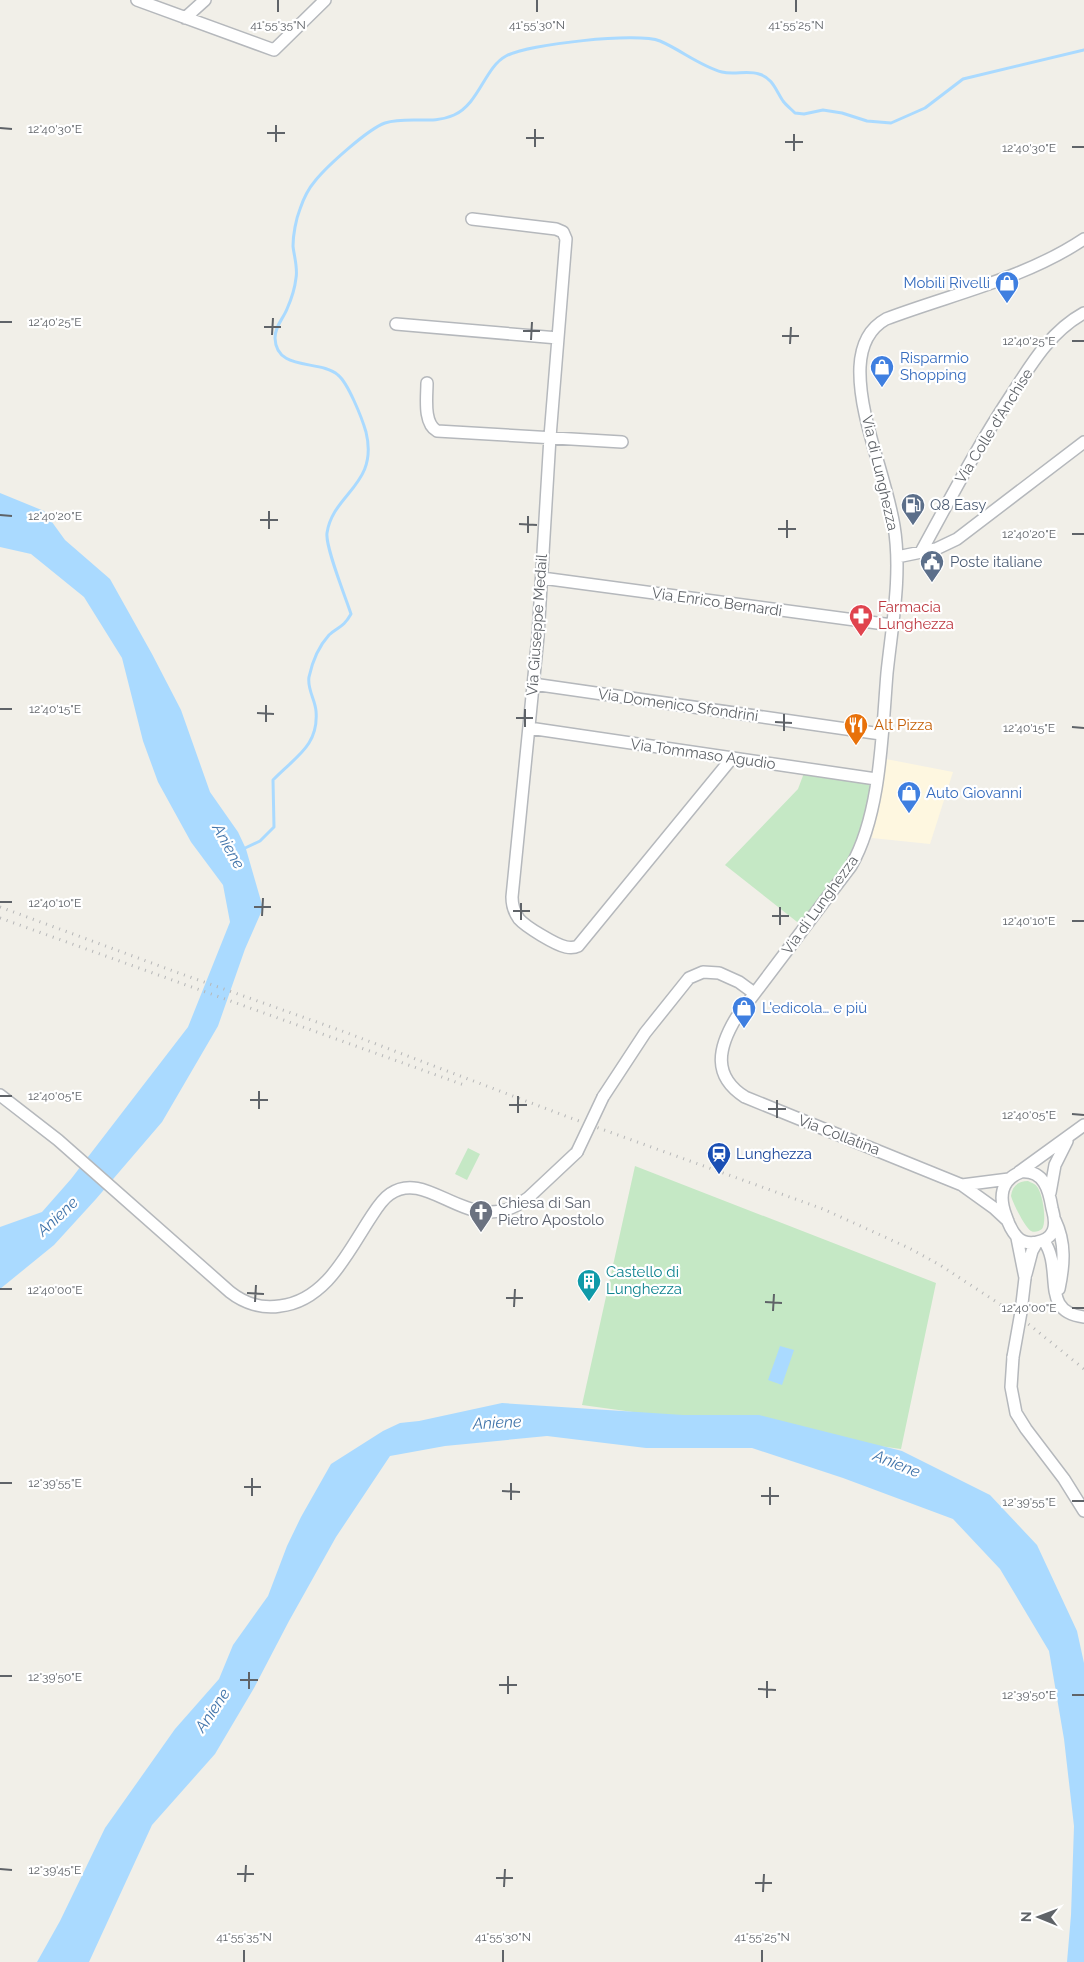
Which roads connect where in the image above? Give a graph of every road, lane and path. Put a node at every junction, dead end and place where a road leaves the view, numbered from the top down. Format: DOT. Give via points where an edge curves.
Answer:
graph roads {
  1 [pos="137,0"];
  2 [pos="205,0"];
  3 [pos="324,0"];
  4 [pos="185,18"];
  5 [pos="472,219"];
  6 [pos="1084,239"];
  7 [pos="1084,313"];
  8 [pos="396,324"];
  9 [pos="558,338"];
  10 [pos="427,383"];
  11 [pos="550,437"];
  12 [pos="622,442"];
  13 [pos="1084,442"];
  14 [pos="920,552"];
  15 [pos="897,558"];
  16 [pos="542,578"];
  17 [pos="892,625"];
  18 [pos="533,684"];
  19 [pos="529,728"];
  20 [pos="881,734"];
  21 [pos="732,758"];
  22 [pos="876,779"];
  23 [pos="754,993"];
  24 [pos="0,1095"];
  25 [pos="1084,1125"];
  26 [pos="1071,1135"];
  27 [pos="1012,1177"];
  28 [pos="962,1184"];
  29 [pos="1050,1193"];
  30 [pos="1054,1217"];
  31 [pos="1008,1221"];
  32 [pos="1018,1238"];
  33 [pos="1040,1242"];
  34 [pos="1025,1278"];
  35 [pos="1056,1298"];
  36 [pos="1084,1317"];
  37 [pos="1084,1511"];
  1 -- 4 [label="street"];
  2 -- 4 [label="street"];
  3 -- 4 [label="street" via="274,50"];
  5 -- 9 [label="street, Via Giuseppe Medail" via="556,228 565,234"];
  6 -- 15 [label="street, Via di Lunghezza" via="1003,279 886,319 869,335 861,357 860,379 893,520"];
  7 -- 14 [label="street, Via Colle d'Anchise" via="1056,332 1025,374 977,449"];
  8 -- 9 [label="street"];
  9 -- 11 [label="street, Via Giuseppe Medail"];
  10 -- 11 [label="street" via="429,422 437,431"];
  11 -- 12 [label="street"];
  11 -- 16 [label="street, Via Giuseppe Medail"];
  13 -- 14 [label="street" via="957,539 942,547"];
  14 -- 15 [label="street"];
  15 -- 17 [label="street, Via di Lunghezza"];
  16 -- 17 [label="street, Via Enrico Bernardi"];
  16 -- 18 [label="street, Via Giuseppe Medail"];
  17 -- 20 [label="street, Via di Lunghezza"];
  18 -- 19 [label="street, Via Giuseppe Medail"];
  18 -- 20 [label="street, Via Domenico Sfondrini"];
  19 -- 21 [label="street, Via Tommaso Agudio"];
  19 -- 21 [label="street, Via Giuseppe Medail" via="512,905 524,923 568,948 580,944"];
  20 -- 22 [label="street, Via di Lunghezza"];
  21 -- 22 [label="street, Via Tommaso Agudio"];
  22 -- 23 [label="street, Via di Lunghezza" via="867,829 851,866"];
  23 -- 24 [label="street, bridge" via="723,974 707,972 693,975 645,1033 603,1097 577,1152 528,1198 504,1211 488,1213 477,1212 418,1188 396,1190 380,1203 324,1285 300,1301 277,1307 252,1304 235,1296 58,1140"];
  23 -- 28 [label="street, Via Collatina" via="731,1027 722,1051 723,1072 734,1090 754,1102"];
  25 -- 26 [label="street"];
  26 -- 27 [label="street"];
  26 -- 29 [label="street" via="1055,1165"];
  27 -- 28 [label="street, Via Collatina"];
  27 -- 29 [label="street" via="1028,1172 1038,1176 1044,1180"];
  27 -- 31 [label="street" via="1001,1194"];
  28 -- 31 [label="street, Via Collatina"];
  29 -- 30 [label="street"];
  30 -- 33 [label="street" via="1054,1229"];
  30 -- 35 [label="street" via="1061,1232 1064,1253"];
  31 -- 32 [label="street"];
  32 -- 33 [label="street"];
  32 -- 34 [label="street"];
  33 -- 34 [label="street" via="1032,1251"];
  33 -- 35 [label="street" via="1048,1249"];
  34 -- 37 [label="street, bridge" via="1013,1357 1011,1387 1016,1413"];
  35 -- 36 [label="street" via="1066,1313"];
}
